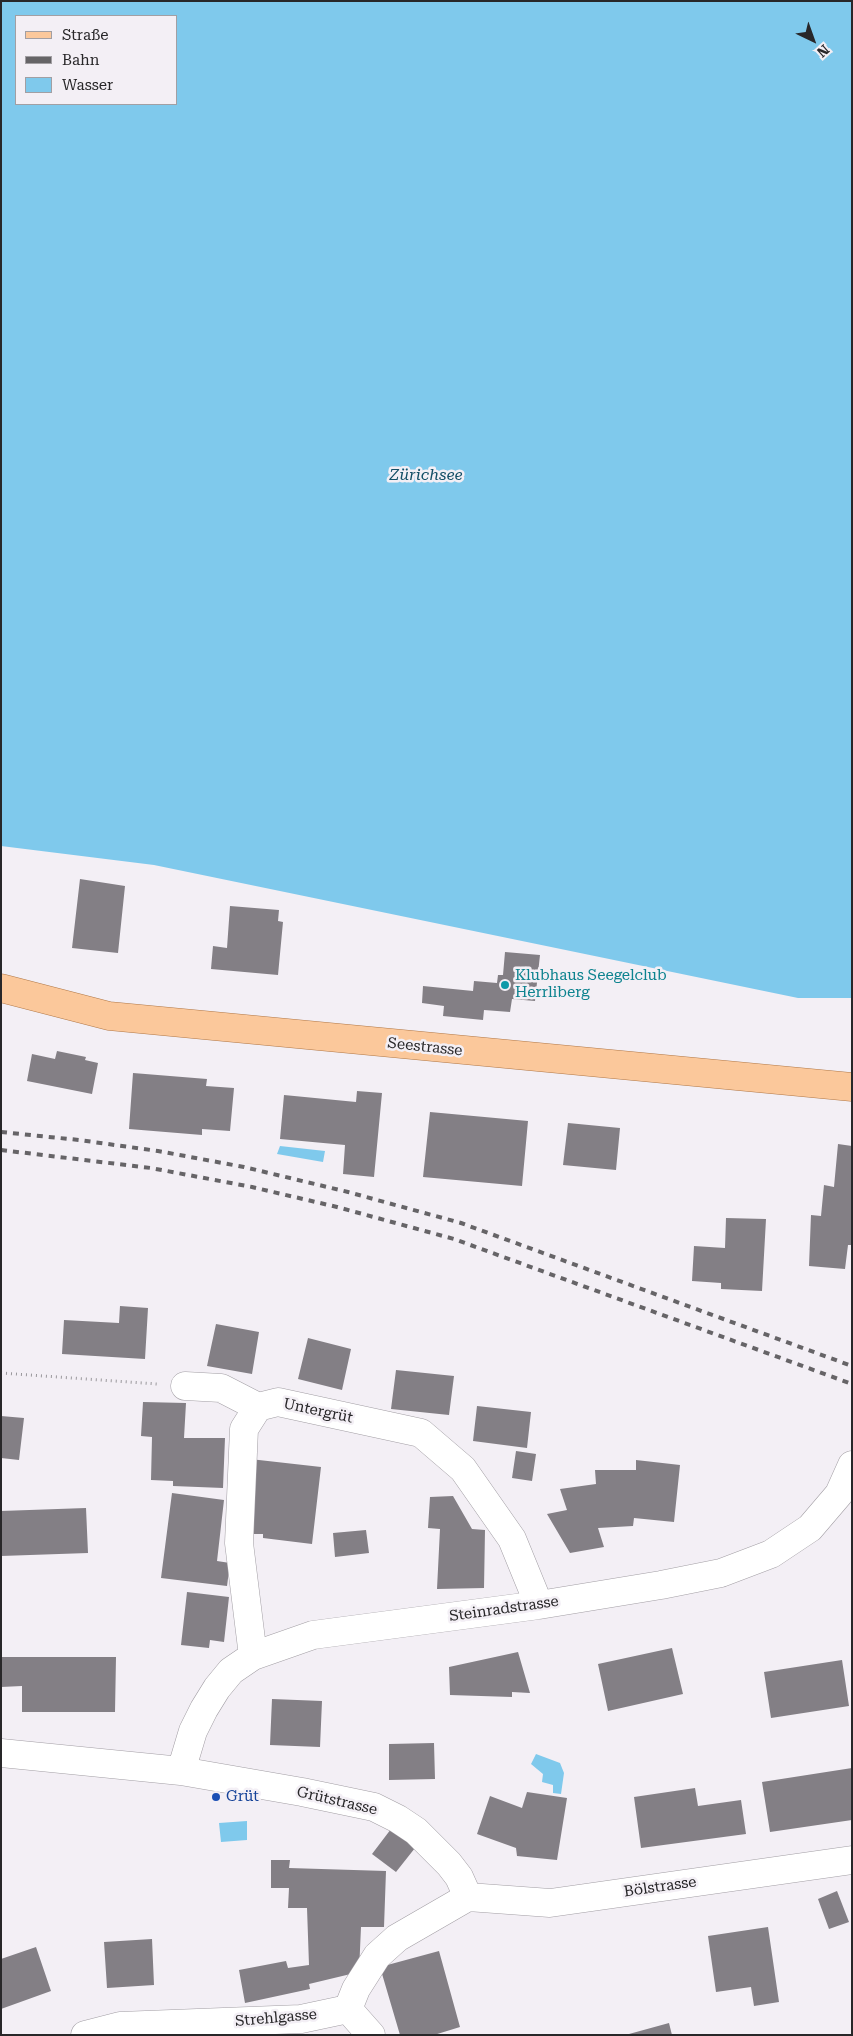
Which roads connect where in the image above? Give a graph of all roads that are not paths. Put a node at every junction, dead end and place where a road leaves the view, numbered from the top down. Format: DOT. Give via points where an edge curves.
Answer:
graph roads {
  1 [pos="1,988"];
  2 [pos="852,1087"];
  3 [pos="185,1386"];
  4 [pos="258,1407"];
  5 [pos="852,1465"];
  6 [pos="539,1604"];
  7 [pos="254,1656"];
  8 [pos="1,1753"];
  9 [pos="181,1771"];
  10 [pos="852,1860"];
  11 [pos="468,1897"];
  12 [pos="348,2009"];
  13 [pos="85,2035"];
  14 [pos="371,2035"];
  1 -- 2 [label="main road, Seestrasse" via="109,1016"];
  3 -- 4 [label="street" via="221,1388"];
  4 -- 6 [label="street, Untergrüt" via="278,1402 421,1433 462,1469 512,1539"];
  4 -- 7 [label="street" via="244,1429 239,1543"];
  5 -- 6 [label="street, Steinradstrasse" via="839,1494 810,1528 771,1554 721,1573"];
  6 -- 7 [label="street, Steinradstrasse" via="314,1635"];
  7 -- 9 [label="street, Steinradstrasse" via="231,1671 213,1695 194,1731"];
  8 -- 9 [label="street, Grütstrasse"];
  9 -- 11 [label="street, Grütstrasse" via="374,1807 416,1831 449,1864"];
  10 -- 11 [label="street, Bölstrasse" via="550,1903"];
  11 -- 12 [label="street" via="404,1934 377,1956 356,1989"];
  12 -- 13 [label="street, Strehlgasse" via="301,2019 120,2026"];
  12 -- 14 [label="street"];
}
